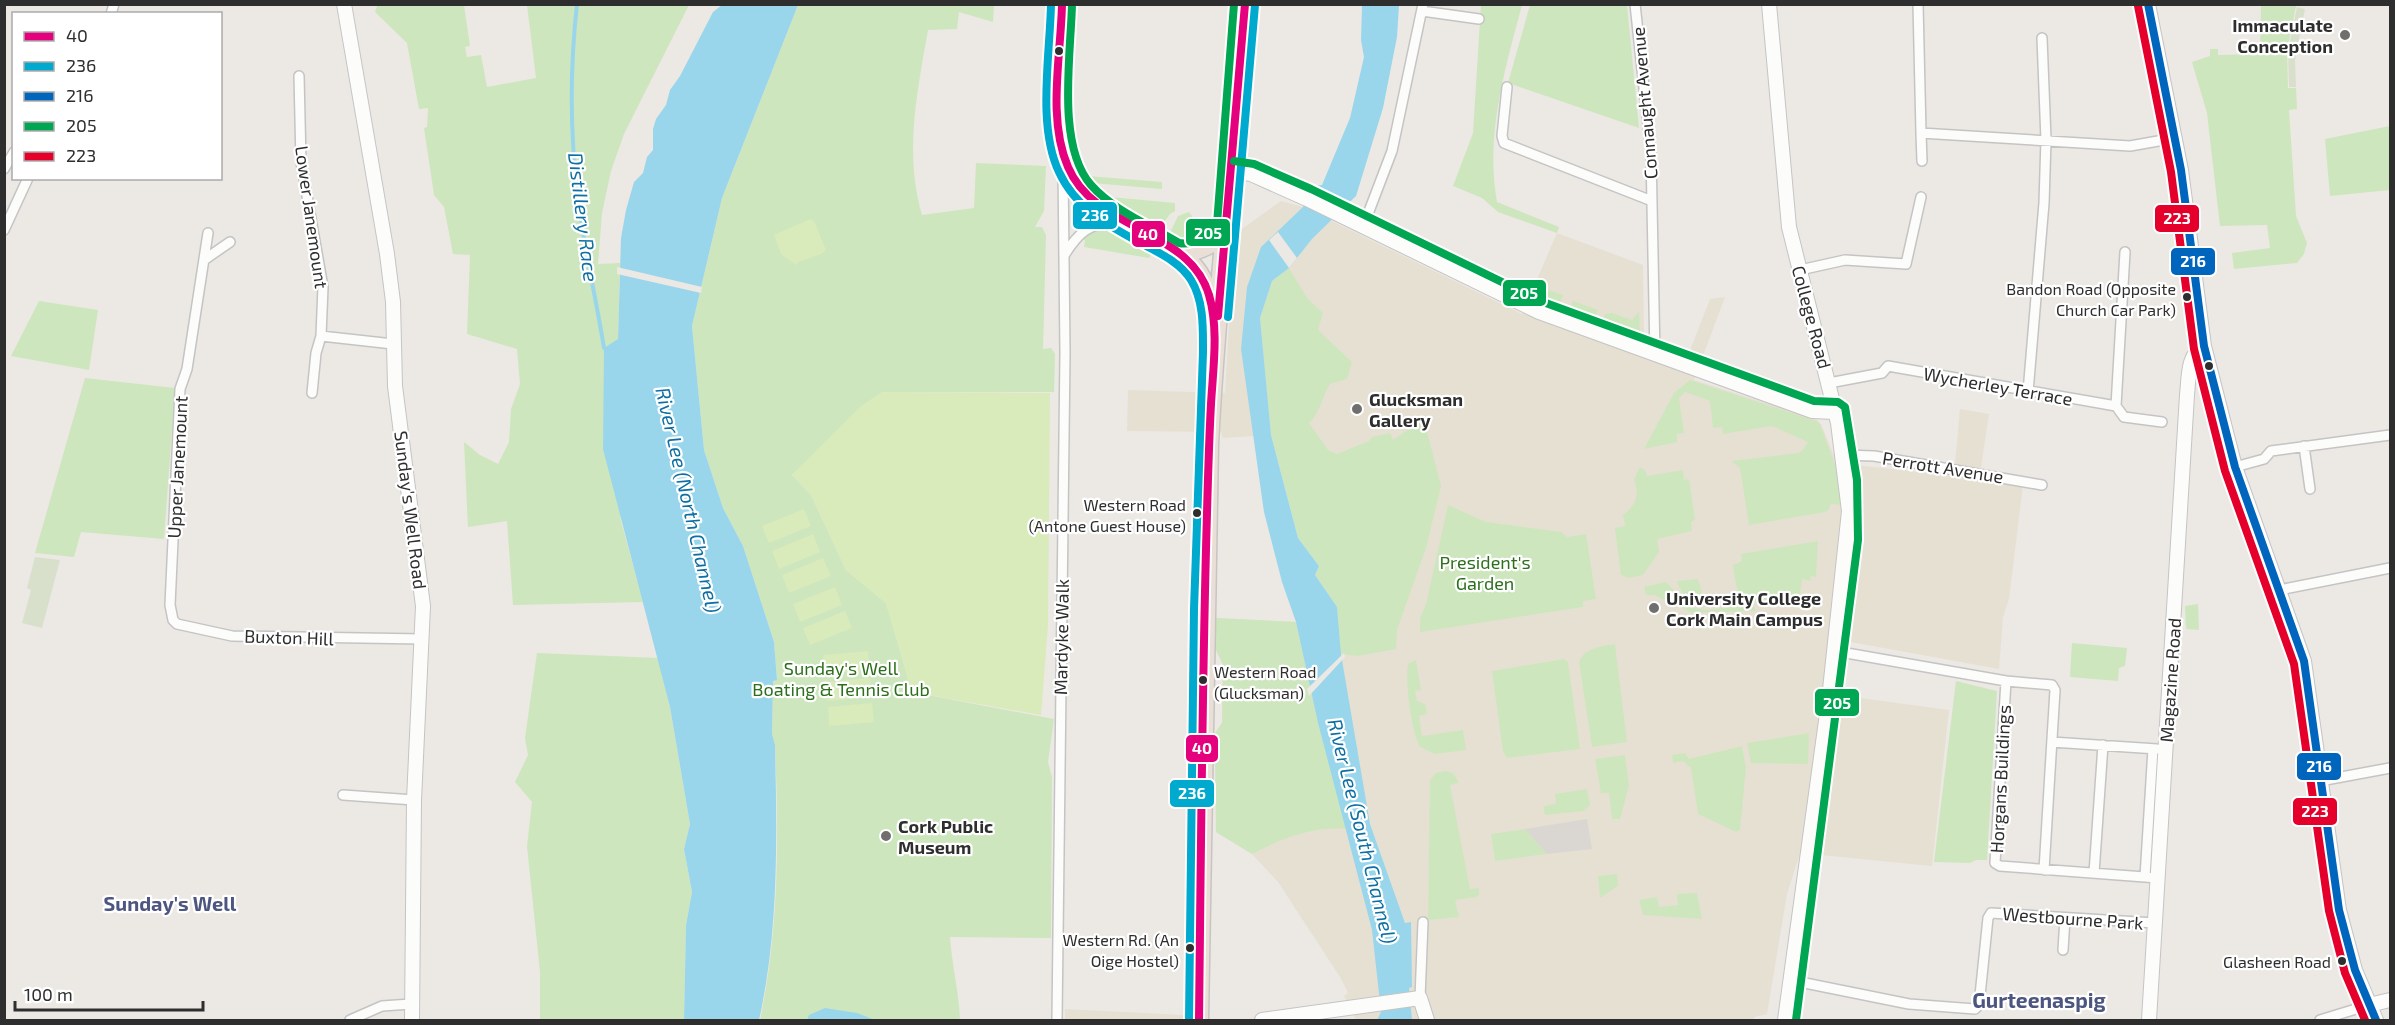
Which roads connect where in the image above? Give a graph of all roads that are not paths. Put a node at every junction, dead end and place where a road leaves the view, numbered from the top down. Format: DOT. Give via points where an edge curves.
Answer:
graph roads {
  1 [pos="344,4"];
  2 [pos="1062,4"];
  3 [pos="1245,4"];
  4 [pos="1635,4"];
  5 [pos="1768,4"];
  6 [pos="1918,4"];
  7 [pos="2148,4"];
  8 [pos="1422,8"];
  9 [pos="1479,19"];
  10 [pos="2042,38"];
  11 [pos="299,76"];
  12 [pos="1508,87"];
  13 [pos="1921,133"];
  14 [pos="2175,138"];
  15 [pos="2046,140"];
  16 [pos="1063,152"];
  17 [pos="12,155"];
  18 [pos="1922,161"];
  19 [pos="4,169"];
  20 [pos="1232,171"];
  21 [pos="27,180"];
  22 [pos="1921,197"];
  23 [pos="1652,201"];
  24 [pos="1117,220"];
  25 [pos="6,224"];
  26 [pos="1363,227"];
  27 [pos="1227,229"];
  28 [pos="208,233"];
  29 [pos="230,242"];
  30 [pos="2125,252"];
  31 [pos="1065,254"];
  32 [pos="1180,254"];
  33 [pos="204,260"];
  34 [pos="1800,270"];
  35 [pos="321,336"];
  36 [pos="393,344"];
  37 [pos="2204,346"];
  38 [pos="1214,350"];
  39 [pos="1655,356"];
  40 [pos="1829,383"];
  41 [pos="2028,392"];
  42 [pos="312,393"];
  43 [pos="2116,406"];
  44 [pos="1836,412"];
  45 [pos="2162,422"];
  46 [pos="2391,435"];
  47 [pos="2304,446"];
  48 [pos="1843,455"];
  49 [pos="2235,467"];
  50 [pos="2042,485"];
  51 [pos="2310,489"];
  52 [pos="2391,568"];
  53 [pos="2280,590"];
  54 [pos="170,605"];
  55 [pos="423,639"];
  56 [pos="1835,651"];
  57 [pos="2006,681"];
  58 [pos="2052,742"];
  59 [pos="2103,745"];
  60 [pos="2159,749"];
  61 [pos="2391,768"];
  62 [pos="2320,781"];
  63 [pos="343,795"];
  64 [pos="414,800"];
  65 [pos="2044,870"];
  66 [pos="2094,873"];
  67 [pos="2151,877"];
  68 [pos="2066,918"];
  69 [pos="1423,922"];
  70 [pos="2155,923"];
  71 [pos="2063,950"];
  72 [pos="1790,980"];
  73 [pos="1415,999"];
  74 [pos="2391,1000"];
  75 [pos="411,1004"];
  76 [pos="2369,1005"];
  77 [pos="350,1020"];
  78 [pos="412,1020"];
  79 [pos="1057,1020"];
  80 [pos="1199,1020"];
  81 [pos="1270,1020"];
  82 [pos="1427,1020"];
  83 [pos="1785,1020"];
  84 [pos="2149,1020"];
  85 [pos="2320,1020"];
  86 [pos="2376,1020"];
  1 -- 36 [label="main road, Sunday's Well Road" via="387,254"];
  2 -- 16 [label="highway, Mardyke Walk" via="1059,116"];
  3 -- 20 [label="highway"];
  4 -- 23 [label="street, Connaught Avenue" via="1648,115"];
  5 -- 34 [label="main road, College Road" via="1786,211"];
  6 -- 13 [label="street"];
  7 -- 14 [label="main road"];
  8 -- 9 [label="street"];
  8 -- 26 [label="street" via="1390,159"];
  10 -- 15 [label="street"];
  11 -- 35 [label="street, Lower Janemount" via="301,162 323,288"];
  12 -- 23 [label="street, Connaught Avenue" via="1502,136 1509,147"];
  13 -- 15 [label="street"];
  13 -- 18 [label="street"];
  14 -- 15 [label="street" via="2130,146"];
  14 -- 37 [label="main road"];
  15 -- 41 [label="street" via="2041,266"];
  16 -- 24 [label="highway, Mardyke Walk" via="1074,180 1092,202"];
  16 -- 31 [label="street, Mardyke Walk"];
  17 -- 19 [label="street"];
  20 -- 26 [label="main road" via="1251,174"];
  20 -- 27 [label="highway"];
  21 -- 25 [label="street"];
  22 -- 34 [label="street" via="1906,264 1845,260"];
  23 -- 39 [label="street, Connaught Avenue"];
  24 -- 31 [label="street" via="1087,227"];
  24 -- 32 [label="highway, Mardyke Walk"];
  26 -- 39 [label="main road" via="1522,305"];
  27 -- 32 [label="highway" via="1201,250"];
  27 -- 38 [label="highway"];
  28 -- 33 [label="street, Upper Janemount"];
  29 -- 33 [label="street"];
  30 -- 43 [label="street"];
  31 -- 79 [label="street, Mardyke Walk"];
  32 -- 38 [label="highway, Mardyke Walk" via="1205,281"];
  33 -- 54 [label="street, Upper Janemount" via="187,369 180,388"];
  34 -- 40 [label="main road, College Road"];
  35 -- 36 [label="street"];
  35 -- 42 [label="street, Lower Janemount"];
  36 -- 55 [label="main road, Sunday's Well Road" via="423,606"];
  37 -- 49 [label="main road"];
  37 -- 60 [label="main road, Magazine Road" via="2192,357 2187,395"];
  38 -- 80 [label="highway" via="1205,574"];
  39 -- 44 [label="main road" via="1812,411"];
  40 -- 41 [label="street, Wycherley Terrace" via="1882,372 1888,366"];
  40 -- 44 [label="main road, College Road"];
  41 -- 43 [label="street, Wycherley Terrace"];
  43 -- 45 [label="street, Wycherley Terrace" via="2124,417"];
  44 -- 48 [label="main road, College Road"];
  46 -- 47 [label="street"];
  47 -- 49 [label="street" via="2271,451 2264,459"];
  47 -- 51 [label="street"];
  48 -- 50 [label="street, Perrott Avenue" via="1874,456"];
  48 -- 56 [label="main road, College Road" via="1849,526"];
  49 -- 53 [label="main road"];
  52 -- 53 [label="street"];
  53 -- 62 [label="main road" via="2306,669"];
  54 -- 55 [label="street, Buxton Hill" via="170,615 177,624 232,636"];
  55 -- 64 [label="main road, Sunday's Well Road"];
  56 -- 57 [label="street, Horgans Buildings"];
  56 -- 72 [label="main road, College Road"];
  57 -- 58 [label="street, Horgans Buildings" via="2054,687"];
  57 -- 65 [label="street, Horgans Buildings" via="1994,861 1999,866"];
  58 -- 59 [label="street"];
  58 -- 65 [label="street, Horgans Buildings"];
  59 -- 60 [label="street"];
  59 -- 66 [label="street"];
  60 -- 67 [label="main road, Magazine Road"];
  61 -- 62 [label="street"];
  62 -- 76 [label="main road" via="2346,943"];
  63 -- 64 [label="street"];
  64 -- 75 [label="main road, Sunday's Well Road"];
  65 -- 66 [label="street, Horgans Buildings"];
  66 -- 67 [label="street, Horgans Buildings"];
  67 -- 70 [label="main road, Magazine Road"];
  68 -- 70 [label="street, Westbourne Park"];
  68 -- 71 [label="street"];
  68 -- 72 [label="street, Westbourne Park" via="1989,915 1976,1009 1909,1005"];
  69 -- 73 [label="street"];
  70 -- 84 [label="main road, Magazine Road"];
  72 -- 83 [label="main road, College Road"];
  73 -- 81 [label="main road"];
  73 -- 82 [label="main road"];
  74 -- 76 [label="main road"];
  75 -- 77 [label="street" via="382,1006"];
  75 -- 78 [label="main road, Sunday's Well Road"];
  76 -- 85 [label="street"];
  76 -- 86 [label="main road"];
}
